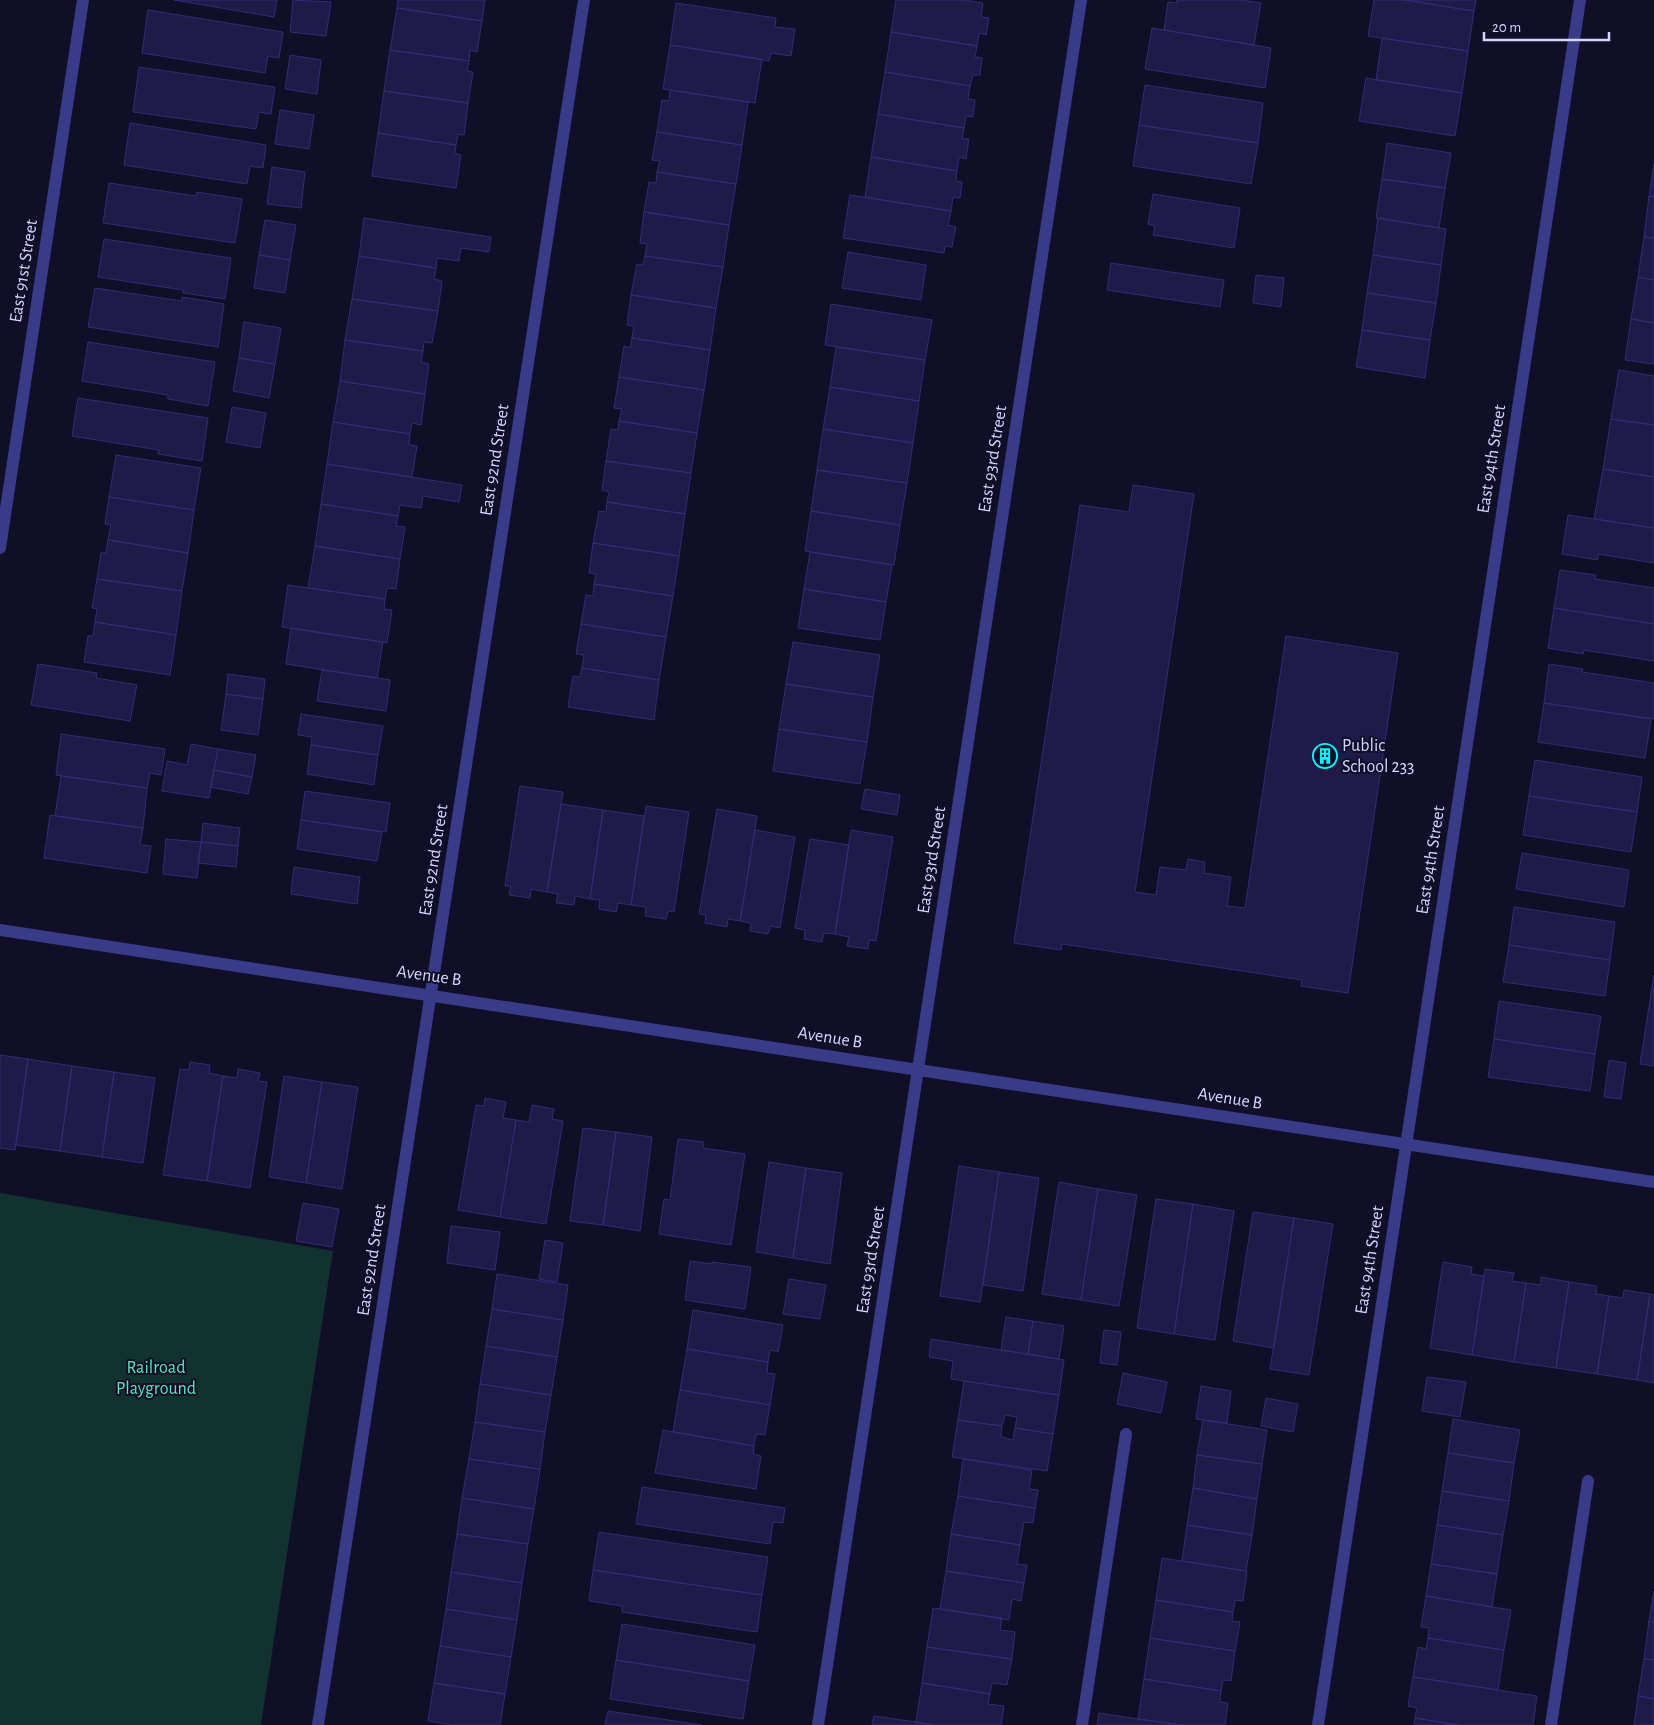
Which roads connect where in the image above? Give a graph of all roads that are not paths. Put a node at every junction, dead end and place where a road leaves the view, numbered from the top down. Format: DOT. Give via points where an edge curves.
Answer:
graph roads {
  1 [pos="83,0"];
  2 [pos="584,0"];
  3 [pos="1081,0"];
  4 [pos="1580,0"];
  5 [pos="0,548"];
  6 [pos="0,930"];
  7 [pos="431,994"];
  8 [pos="918,1069"];
  9 [pos="1405,1143"];
  10 [pos="1654,1182"];
  11 [pos="1126,1434"];
  12 [pos="1588,1481"];
  13 [pos="318,1725"];
  14 [pos="818,1725"];
  15 [pos="1082,1725"];
  16 [pos="1318,1725"];
  17 [pos="1551,1725"];
  1 -- 5 [label="street, East 91st Street"];
  2 -- 7 [label="street, East 92nd Street"];
  3 -- 8 [label="street, East 93rd Street"];
  4 -- 9 [label="street, East 94th Street"];
  6 -- 7 [label="street, Avenue B"];
  7 -- 8 [label="street, Avenue B"];
  7 -- 13 [label="street, East 92nd Street"];
  8 -- 9 [label="street, Avenue B"];
  8 -- 14 [label="street, East 93rd Street"];
  9 -- 10 [label="street, Avenue B"];
  9 -- 16 [label="street, East 94th Street"];
  11 -- 15 [label="street"];
  12 -- 17 [label="street"];
}
